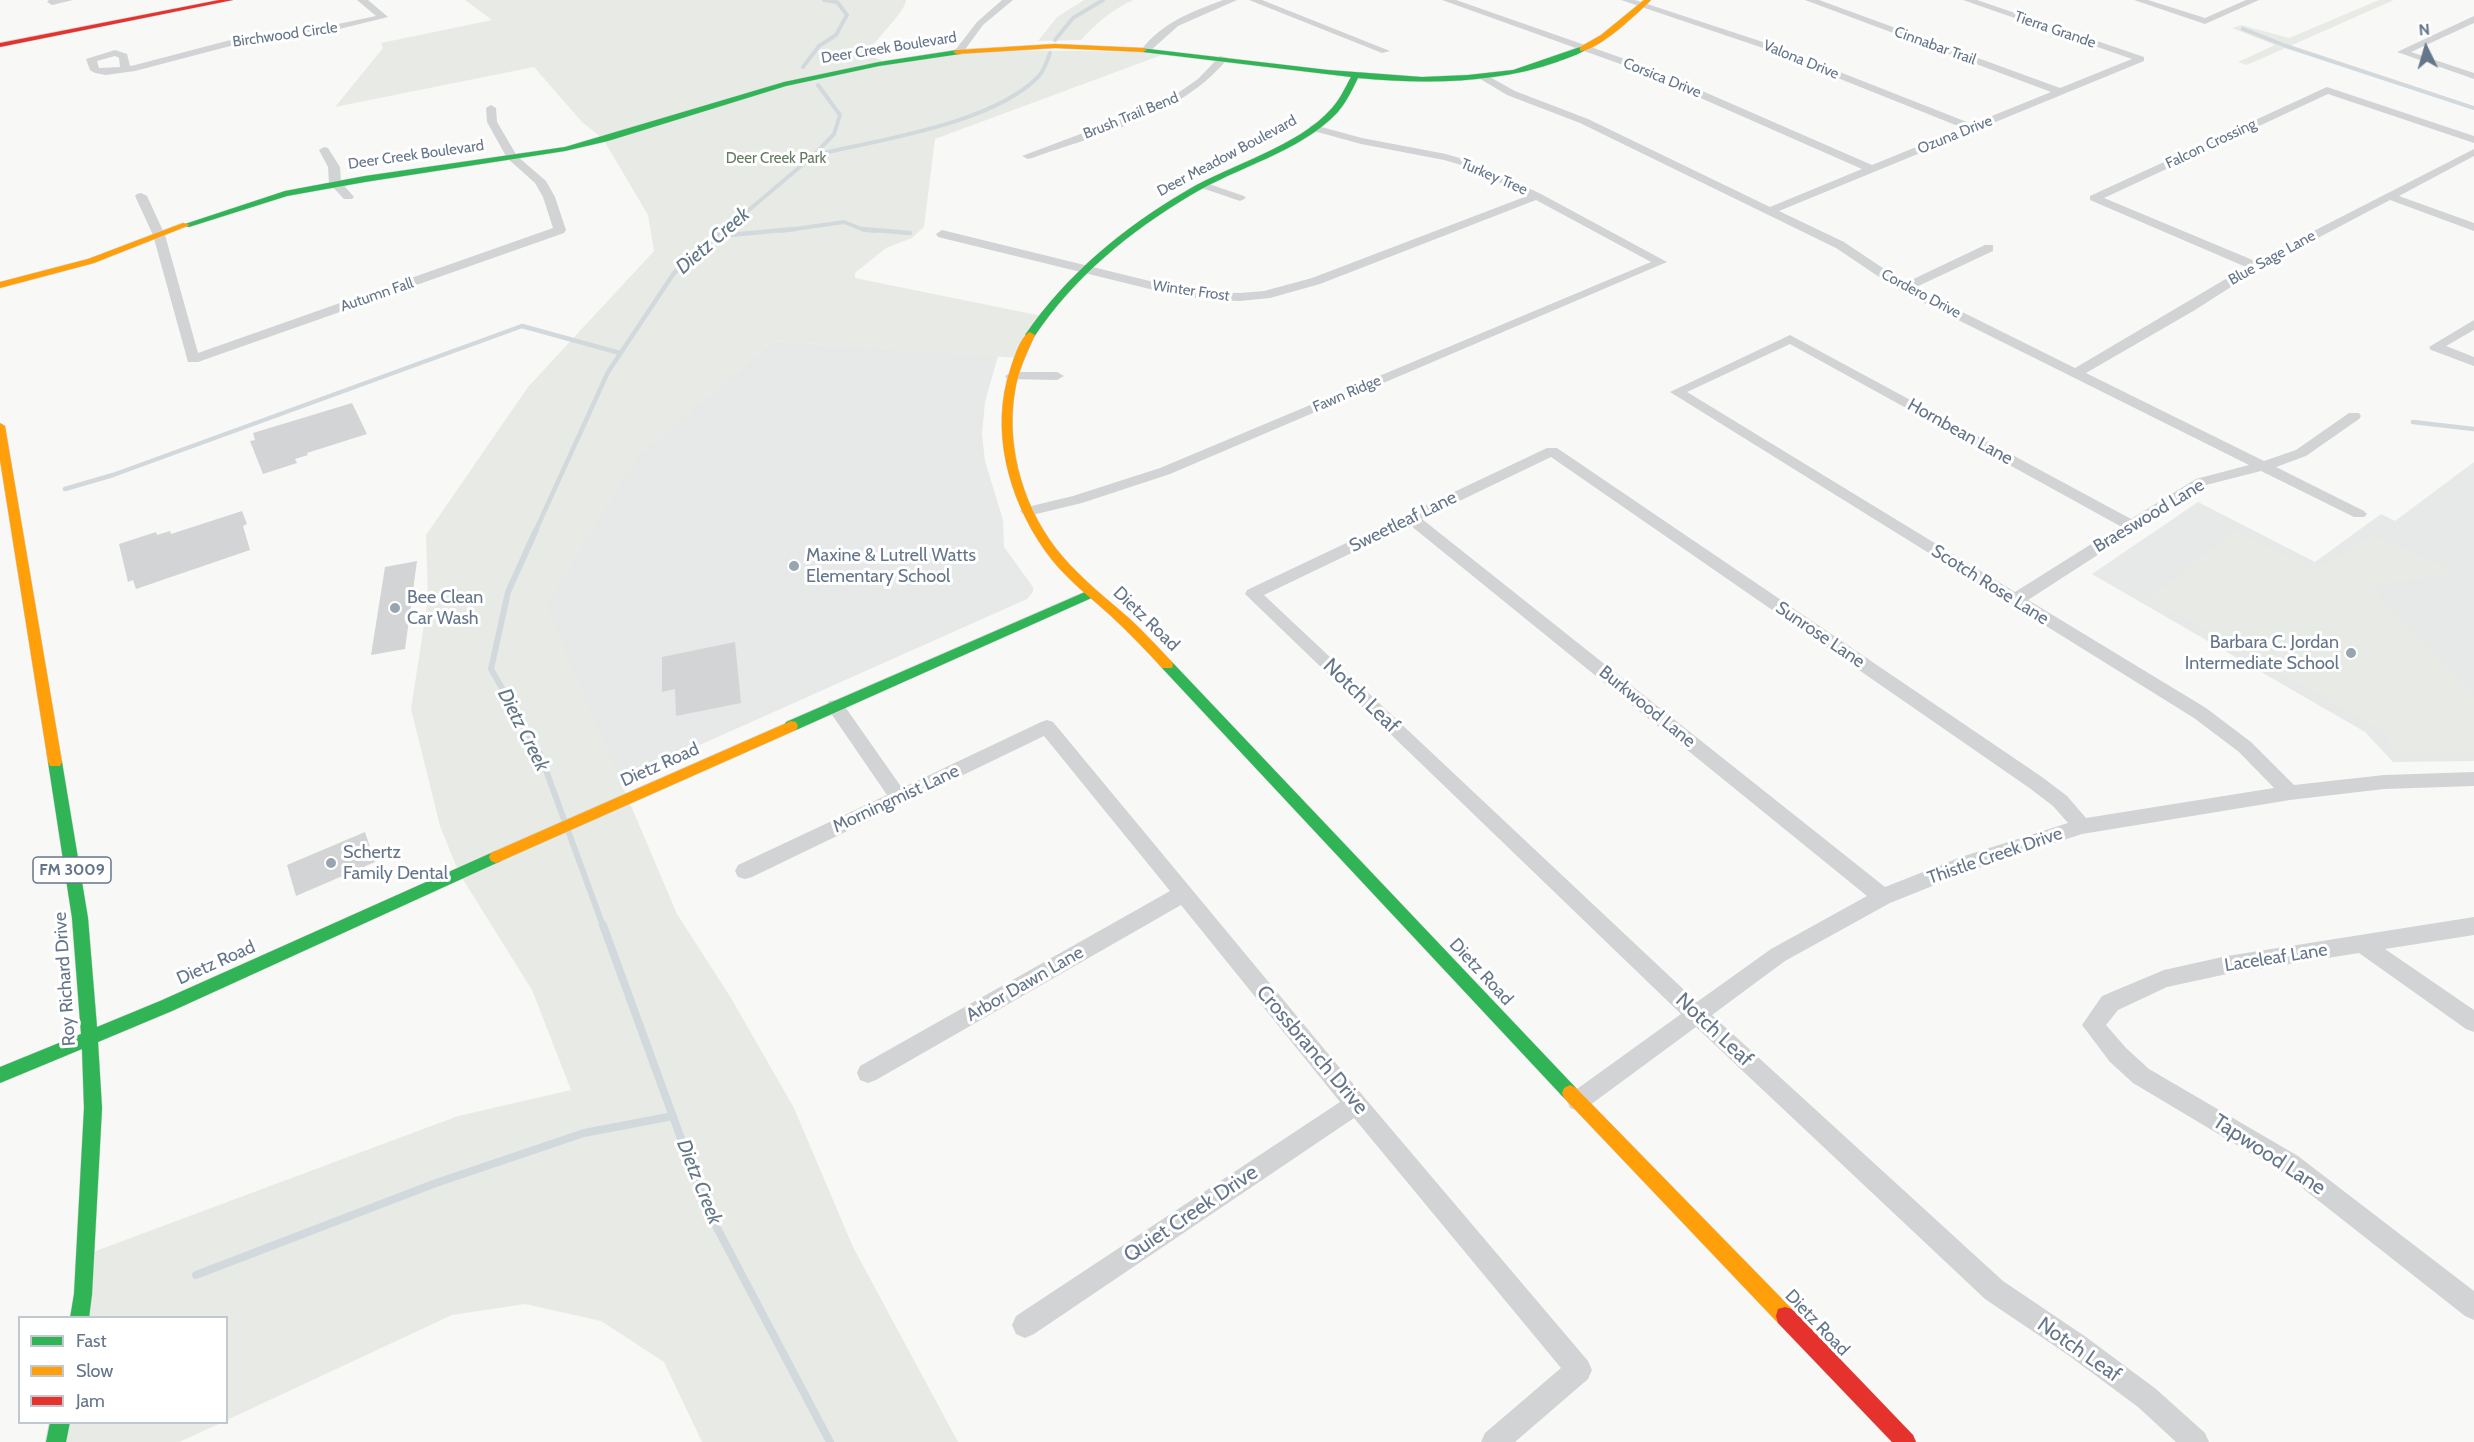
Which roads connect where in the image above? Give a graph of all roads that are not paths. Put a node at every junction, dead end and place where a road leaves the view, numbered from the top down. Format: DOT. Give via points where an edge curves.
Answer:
graph roads {
  1 [pos="68,0"];
  2 [pos="230,0"];
  3 [pos="362,0"];
  4 [pos="1008,0"];
  5 [pos="1232,0"];
  6 [pos="1254,0"];
  7 [pos="1447,0"];
  8 [pos="1626,0"];
  9 [pos="1809,0"];
  10 [pos="1968,0"];
  11 [pos="2139,0"];
  12 [pos="2254,0"];
  13 [pos="52,2"];
  14 [pos="1644,2"];
  15 [pos="2474,19"];
  16 [pos="0,45"];
  17 [pos="1586,49"];
  18 [pos="1146,50"];
  19 [pos="1385,51"];
  20 [pos="958,53"];
  21 [pos="1223,58"];
  22 [pos="2141,59"];
  23 [pos="125,69"];
  24 [pos="1356,75"];
  25 [pos="2474,76"];
  26 [pos="1482,77"];
  27 [pos="2060,92"];
  28 [pos="491,108"];
  29 [pos="1314,128"];
  30 [pos="1972,128"];
  31 [pos="2474,140"];
  32 [pos="324,150"];
  33 [pos="2474,152"];
  34 [pos="1028,156"];
  35 [pos="513,158"];
  36 [pos="1872,169"];
  37 [pos="335,183"];
  38 [pos="1203,185"];
  39 [pos="141,196"];
  40 [pos="1537,196"];
  41 [pos="2389,196"];
  42 [pos="348,197"];
  43 [pos="1240,198"];
  44 [pos="1770,211"];
  45 [pos="2474,227"];
  46 [pos="942,234"];
  47 [pos="159,235"];
  48 [pos="133,244"];
  49 [pos="1989,249"];
  50 [pos="1661,262"];
  51 [pos="2255,266"];
  52 [pos="1087,270"];
  53 [pos="0,274"];
  54 [pos="0,285"];
  55 [pos="1904,288"];
  56 [pos="2474,324"];
  57 [pos="1790,339"];
  58 [pos="2474,362"];
  59 [pos="2076,372"];
  60 [pos="1012,376"];
  61 [pos="1057,376"];
  62 [pos="2354,416"];
  63 [pos="0,426"];
  64 [pos="1552,451"];
  65 [pos="2265,466"];
  66 [pos="1028,511"];
  67 [pos="2359,514"];
  68 [pos="1411,518"];
  69 [pos="2130,525"];
  70 [pos="1092,593"];
  71 [pos="1253,594"];
  72 [pos="2015,600"];
  73 [pos="835,706"];
  74 [pos="1047,727"];
  75 [pos="2474,779"];
  76 [pos="2290,793"];
  77 [pos="899,798"];
  78 [pos="2082,826"];
  79 [pos="745,871"];
  80 [pos="1182,894"];
  81 [pos="1883,897"];
  82 [pos="2474,926"];
  83 [pos="2362,944"];
  84 [pos="1696,1014"];
  85 [pos="2474,1022"];
  86 [pos="2093,1025"];
  87 [pos="88,1037"];
  88 [pos="868,1073"];
  89 [pos="0,1075"];
  90 [pos="1578,1101"];
  91 [pos="1356,1104"];
  92 [pos="2474,1307"];
  93 [pos="79,1316"];
  94 [pos="1025,1325"];
  95 [pos="60,1424"];
  96 [pos="56,1442"];
  97 [pos="1494,1442"];
  98 [pos="1906,1442"];
  99 [pos="2196,1442"];
  1 -- 13 [label="street"];
  2 -- 16 [label="street"];
  3 -- 23 [label="street, Birchwood Circle" via="383,17 319,31 238,41"];
  4 -- 20 [label="street" via="979,22"];
  5 -- 18 [label="street" via="1183,18 1166,28"];
  6 -- 19 [label="street"];
  7 -- 17 [label="street, Corsica Drive"];
  8 -- 14 [label="street, Valona Drive"];
  9 -- 27 [label="street, Cinnabar Trail"];
  10 -- 22 [label="street, Tierra Grande"];
  11 -- 12 [label="street" via="2205,21"];
  14 -- 17 [label="street, Deer Creek Boulevard" via="1615,31"];
  14 -- 30 [label="street, Valona Drive"];
  15 -- 25 [label="street" via="2402,52"];
  17 -- 26 [label="street, Deer Creek Boulevard"];
  17 -- 36 [label="street, Corsica Drive" via="1668,79"];
  18 -- 20 [label="street, Deer Creek Boulevard" via="1080,46"];
  18 -- 21 [label="street, Deer Creek Boulevard"];
  20 -- 35 [label="street, Deer Creek Boulevard" via="809,78 603,139"];
  21 -- 24 [label="street, Deer Creek Boulevard"];
  21 -- 34 [label="street, Brush Trail Bend" via="1179,98"];
  22 -- 27 [label="street, Ozuna Drive"];
  24 -- 26 [label="street, Deer Creek Boulevard" via="1419,80"];
  24 -- 29 [label="street, Deer Meadow Boulevard" via="1335,111"];
  26 -- 44 [label="street, Cordero Drive"];
  27 -- 30 [label="street, Ozuna Drive"];
  28 -- 35 [label="street" via="492,122"];
  29 -- 38 [label="street, Deer Meadow Boulevard"];
  29 -- 40 [label="street, Turkey Tree" via="1472,165"];
  30 -- 36 [label="street, Ozuna Drive"];
  31 -- 51 [label="street, Falcon Crossing" via="2328,90 2094,198"];
  32 -- 37 [label="street" via="334,167"];
  33 -- 41 [label="street, Blue Sage Lane"];
  35 -- 37 [label="street, Deer Creek Boulevard"];
  35 -- 47 [label="street, Autumn Fall" via="540,182 560,230 193,359"];
  36 -- 44 [label="street, Ozuna Drive"];
  37 -- 42 [label="street"];
  37 -- 47 [label="street, Deer Creek Boulevard" via="263,200"];
  38 -- 43 [label="street"];
  38 -- 52 [label="street, Deer Meadow Boulevard" via="1149,218"];
  39 -- 47 [label="street"];
  40 -- 50 [label="street, Turkey Tree"];
  40 -- 52 [label="street, Winter Frost" via="1316,281 1265,295 1190,294"];
  41 -- 45 [label="street"];
  41 -- 51 [label="street, Blue Sage Lane"];
  44 -- 55 [label="street, Cordero Drive" via="1840,245"];
  46 -- 52 [label="street, Winter Frost"];
  47 -- 48 [label="street, Deer Creek Boulevard"];
  48 -- 53 [label="street, Deer Creek Boulevard" via="88,251"];
  48 -- 54 [label="street, Deer Creek Boulevard" via="86,263"];
  49 -- 55 [label="street"];
  50 -- 66 [label="street, Fawn Ridge" via="1166,471 1077,500"];
  51 -- 59 [label="street, Blue Sage Lane"];
  52 -- 60 [label="street, Deer Meadow Boulevard" via="1040,319"];
  55 -- 59 [label="street, Cordero Drive"];
  56 -- 58 [label="street" via="2436,347"];
  57 -- 69 [label="street, Hornbean Lane"];
  57 -- 72 [label="street, Scotch Rose Lane" via="1677,392"];
  59 -- 65 [label="street, Cordero Drive"];
  60 -- 61 [label="street"];
  60 -- 66 [label="street, Deer Meadow Boulevard" via="1005,418 1008,450 1014,478"];
  62 -- 65 [label="street, Braeswood Lane" via="2301,453"];
  63 -- 87 [label="street, Roy Richard Drive / FM 3009" via="80,918"];
  64 -- 68 [label="street, Sweetleaf Lane"];
  64 -- 78 [label="street, Sunrose Lane" via="2035,782 2060,801"];
  65 -- 67 [label="street, Cordero Drive"];
  65 -- 69 [label="street, Braeswood Lane" via="2201,482"];
  66 -- 70 [label="street, Deer Meadow Boulevard" via="1047,546"];
  68 -- 71 [label="street, Sweetleaf Lane"];
  68 -- 81 [label="street, Burkwood Lane"];
  69 -- 72 [label="street, Braeswood Lane"];
  70 -- 73 [label="street, Dietz Road"];
  70 -- 90 [label="street, Dietz Road" via="1134,630"];
  71 -- 84 [label="street, Notch Leaf"];
  72 -- 76 [label="street, Scotch Rose Lane" via="2200,713 2245,747"];
  73 -- 77 [label="street"];
  73 -- 87 [label="street, Dietz Road" via="166,1006"];
  74 -- 77 [label="street, Morningmist Lane"];
  74 -- 80 [label="street, Crossbranch Drive"];
  75 -- 76 [label="street, Thistle Creek Drive" via="2384,782"];
  76 -- 78 [label="street, Thistle Creek Drive"];
  77 -- 79 [label="street, Morningmist Lane"];
  78 -- 81 [label="street, Thistle Creek Drive" via="1968,863"];
  80 -- 88 [label="street, Arbor Dawn Lane"];
  80 -- 91 [label="street, Crossbranch Drive"];
  81 -- 84 [label="street, Thistle Creek Drive" via="1778,955"];
  82 -- 83 [label="street, Laceleaf Lane"];
  83 -- 85 [label="street"];
  83 -- 86 [label="street, Laceleaf Lane" via="2164,979 2110,1003"];
  84 -- 90 [label="street, Thistle Creek Drive"];
  84 -- 99 [label="street, Notch Leaf" via="1994,1290 2130,1385"];
  86 -- 92 [label="street, Tapwood Lane" via="2142,1076 2290,1164"];
  87 -- 89 [label="street, Dietz Road"];
  87 -- 93 [label="street, Roy Richard Drive / FM 3009" via="93,1108"];
  90 -- 98 [label="street, Dietz Road"];
  91 -- 94 [label="street, Quiet Creek Drive"];
  91 -- 97 [label="street, Crossbranch Drive" via="1580,1370"];
  95 -- 96 [label="street"];
}
